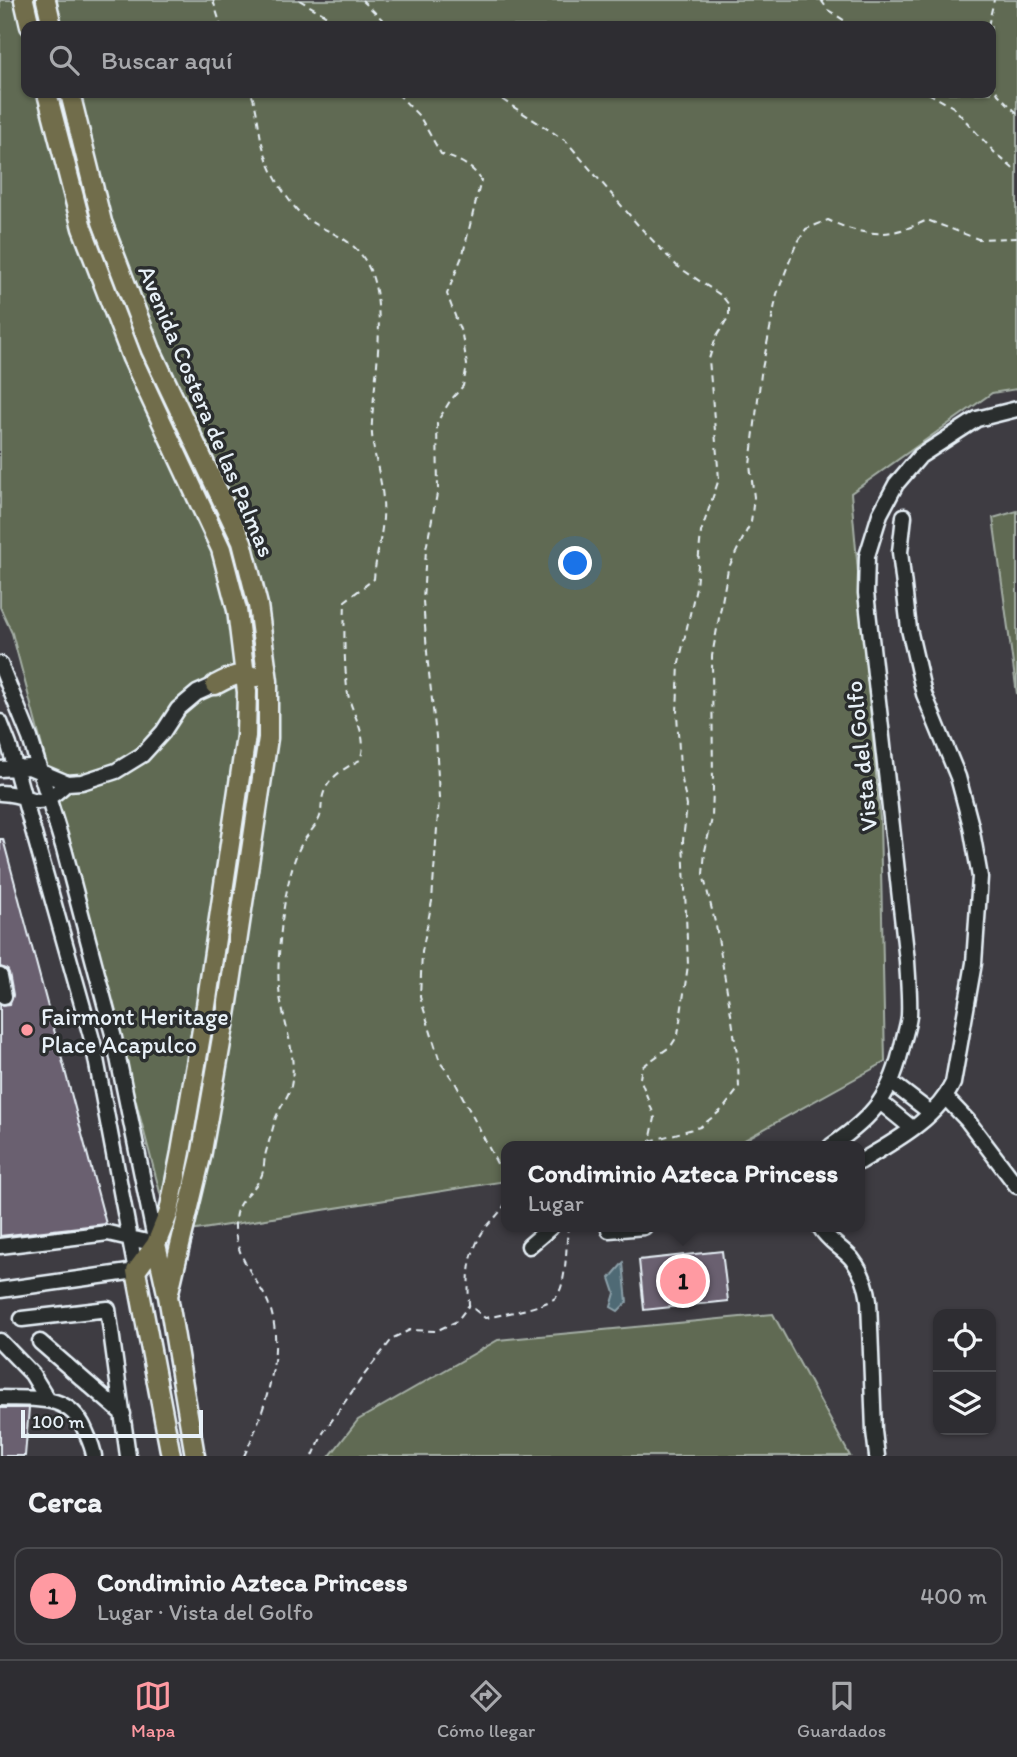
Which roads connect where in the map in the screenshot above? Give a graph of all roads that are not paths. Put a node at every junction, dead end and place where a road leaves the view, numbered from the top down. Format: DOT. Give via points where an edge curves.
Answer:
graph roads {
  1 [pos="24,0"];
  2 [pos="47,0"];
  3 [pos="29,21"];
  4 [pos="51,21"];
  5 [pos="48,98"];
  6 [pos="70,98"];
  7 [pos="1017,409"];
  8 [pos="904,516"];
  9 [pos="0,664"];
  10 [pos="245,673"];
  11 [pos="268,681"];
  12 [pos="215,685"];
  13 [pos="247,692"];
  14 [pos="0,722"];
  15 [pos="7,768"];
  16 [pos="39,769"];
  17 [pos="67,783"];
  18 [pos="0,793"];
  19 [pos="23,797"];
  20 [pos="49,800"];
  21 [pos="0,976"];
  22 [pos="4,996"];
  23 [pos="892,1083"];
  24 [pos="946,1098"];
  25 [pos="880,1102"];
  26 [pos="931,1113"];
  27 [pos="912,1128"];
  28 [pos="838,1141"];
  29 [pos="865,1159"];
  30 [pos="1017,1186"];
  31 [pos="545,1232"];
  32 [pos="823,1232"];
  33 [pos="130,1239"];
  34 [pos="156,1244"];
  35 [pos="0,1246"];
  36 [pos="529,1246"];
  37 [pos="136,1271"];
  38 [pos="0,1290"];
  39 [pos="168,1296"];
  40 [pos="22,1318"];
  41 [pos="0,1341"];
  42 [pos="40,1342"];
  43 [pos="0,1398"];
  44 [pos="48,1400"];
  45 [pos="123,1414"];
  46 [pos="190,1423"];
  47 [pos="167,1427"];
  48 [pos="94,1456"];
  49 [pos="128,1456"];
  50 [pos="171,1456"];
  51 [pos="195,1456"];
  52 [pos="877,1456"];
  1 -- 3 [label="main road"];
  2 -- 4 [label="main road"];
  5 -- 10 [label="main road, Avenida Costera de las Palmas" via="86,241 132,358 221,549 237,610"];
  6 -- 11 [label="main road, Avenida Costera de las Palmas" via="102,222 151,350 242,542 258,606"];
  7 -- 23 [label="street, Vista del Golfo" via="977,418 920,456 885,504 867,556 866,593 907,961 909,1018"];
  8 -- 24 [label="street" via="900,552 909,629 925,694 958,777 981,877 974,963 953,1083"];
  9 -- 16 [label="street"];
  10 -- 11 [label="main road"];
  10 -- 12 [label="main road"];
  10 -- 13 [label="main road, Avenida Costera de las Palmas"];
  11 -- 13 [label="main road"];
  11 -- 39 [label="main road, Avenida Costera de las Palmas" via="268,738 227,1009 201,1157"];
  12 -- 13 [label="main road"];
  12 -- 17 [label="street" via="178,709 142,755 116,771"];
  13 -- 34 [label="main road, Avenida Costera de las Palmas" via="246,736 206,1006 169,1212"];
  14 -- 15 [label="street"];
  15 -- 16 [label="street"];
  15 -- 19 [label="street"];
  16 -- 17 [label="street"];
  16 -- 20 [label="street"];
  17 -- 20 [label="street"];
  18 -- 19 [label="street"];
  19 -- 20 [label="street" via="35,802"];
  19 -- 33 [label="street" via="93,1044"];
  20 -- 34 [label="street" via="114,1038"];
  21 -- 22 [label="street"];
  23 -- 25 [label="street, Vista del Golfo"];
  23 -- 26 [label="street"];
  24 -- 26 [label="street"];
  24 -- 30 [label="street"];
  25 -- 27 [label="street"];
  25 -- 28 [label="street, Vista del Golfo"];
  26 -- 27 [label="street"];
  27 -- 29 [label="street"];
  31 -- 36 [label="street"];
  32 -- 52 [label="street" via="851,1258 866,1282"];
  33 -- 34 [label="street"];
  33 -- 35 [label="street" via="108,1233"];
  33 -- 37 [label="street"];
  34 -- 37 [label="main road, Avenida Costera de las Palmas"];
  34 -- 39 [label="main road"];
  37 -- 38 [label="street"];
  37 -- 47 [label="main road"];
  39 -- 46 [label="main road, Avenida Costera de las Palmas"];
  40 -- 45 [label="street" via="108,1308"];
  41 -- 44 [label="street" via="32,1374"];
  42 -- 45 [label="street"];
  43 -- 44 [label="street"];
  44 -- 48 [label="street" via="69,1407 80,1419"];
  45 -- 49 [label="street"];
  46 -- 47 [label="main road"];
  46 -- 51 [label="main road, Avenida Costera de las Palmas"];
  47 -- 50 [label="main road"];
}
